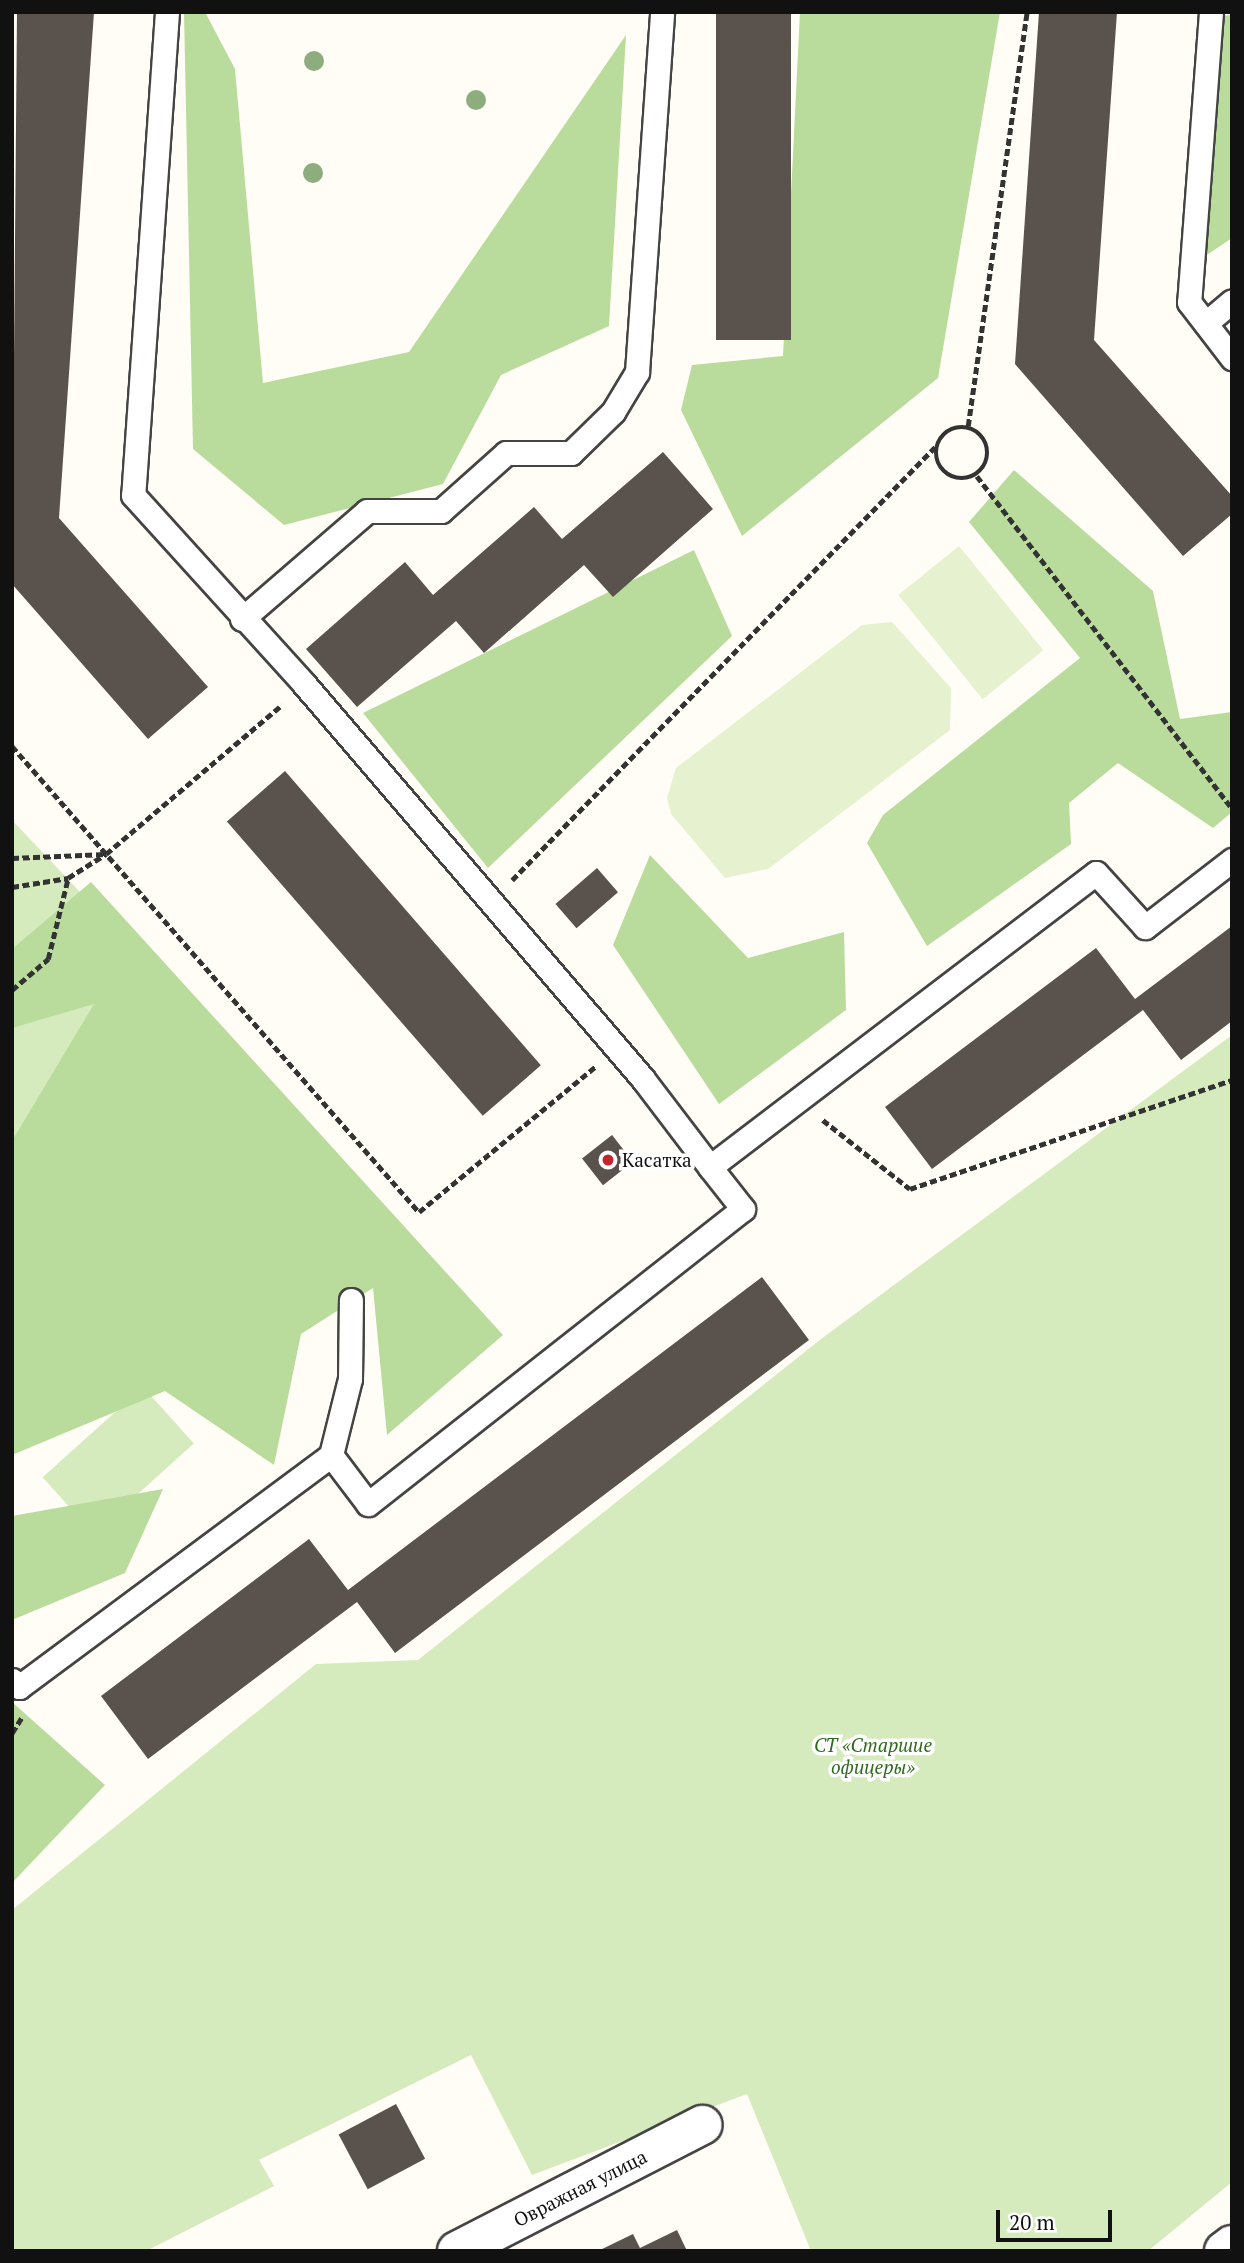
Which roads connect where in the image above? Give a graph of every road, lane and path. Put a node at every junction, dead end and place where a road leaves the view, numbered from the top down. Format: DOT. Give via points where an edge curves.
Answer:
graph roads {
  1 [pos="167,12"];
  2 [pos="662,12"];
  3 [pos="1027,12"];
  4 [pos="1211,12"];
  5 [pos="1232,301"];
  6 [pos="1206,323"];
  7 [pos="1232,358"];
  8 [pos="968,426"];
  9 [pos="936,446"];
  10 [pos="977,476"];
  11 [pos="242,619"];
  12 [pos="305,685"];
  13 [pos="12,746"];
  14 [pos="1232,808"];
  15 [pos="106,854"];
  16 [pos="12,858"];
  17 [pos="1232,860"];
  18 [pos="68,878"];
  19 [pos="12,887"];
  20 [pos="490,904"];
  21 [pos="12,989"];
  22 [pos="616,1049"];
  23 [pos="1230,1080"];
  24 [pos="797,1100"];
  25 [pos="710,1167"];
  26 [pos="351,1300"];
  27 [pos="331,1455"];
  28 [pos="12,1680"];
  29 [pos="702,2124"];
  30 [pos="1232,2245"];
  31 [pos="457,2251"];
  32 [pos="1224,2251"];
  1 -- 11 [label="lane" via="134,495"];
  2 -- 11 [label="lane" via="637,372 613,412 571,453 506,453 441,511 367,511"];
  3 -- 8 [label="path"];
  4 -- 6 [label="lane" via="1189,302"];
  5 -- 6 [label="lane"];
  6 -- 7 [label="lane"];
  8 -- 9 [label="path" via="948,430"];
  8 -- 10 [label="path" via="985,438 989,459"];
  9 -- 10 [label="path" via="939,467 956,479"];
  9 -- 20 [label="path"];
  10 -- 14 [label="path"];
  11 -- 12 [label="lane"];
  12 -- 15 [label="path"];
  12 -- 20 [label="lane"];
  13 -- 15 [label="path"];
  15 -- 16 [label="path"];
  15 -- 18 [label="path"];
  15 -- 22 [label="path" via="419,1212"];
  17 -- 24 [label="lane" via="1144,927 1096,873"];
  18 -- 19 [label="path"];
  18 -- 21 [label="path" via="48,959"];
  20 -- 22 [label="lane"];
  22 -- 25 [label="lane"];
  23 -- 24 [label="path" via="910,1189"];
  24 -- 25 [label="lane"];
  25 -- 27 [label="lane" via="743,1209 368,1504"];
  26 -- 27 [label="lane" via="350,1379"];
  27 -- 28 [label="lane" via="19,1687"];
  29 -- 31 [label="street, Овражная улица"];
  30 -- 32 [label="street"];
}
